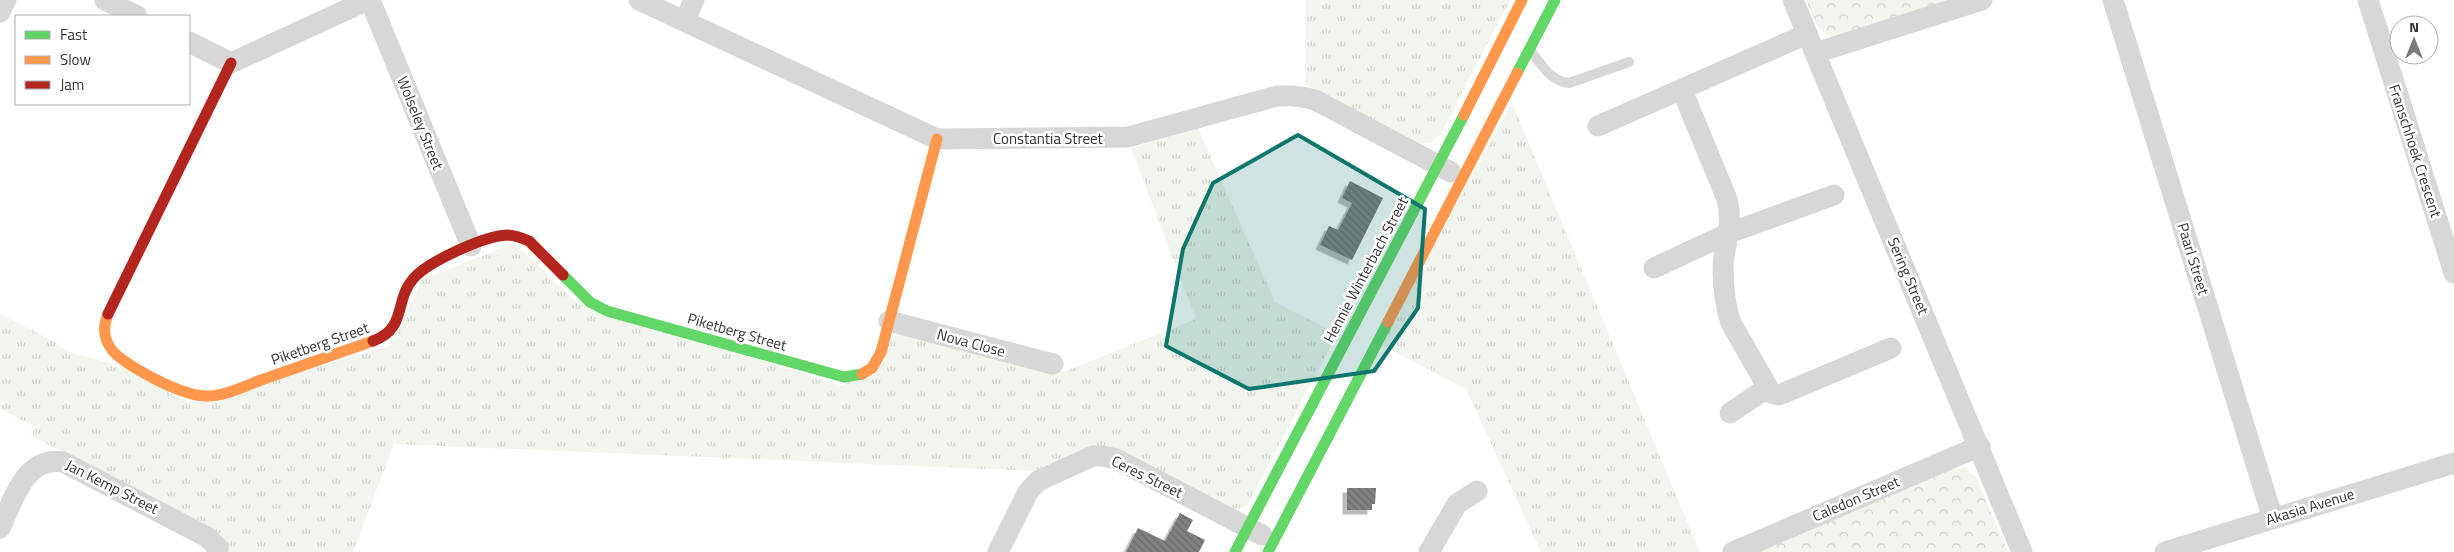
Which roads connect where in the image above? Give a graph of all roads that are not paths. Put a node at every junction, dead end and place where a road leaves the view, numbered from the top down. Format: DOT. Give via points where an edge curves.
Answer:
graph roads {
  1 [pos="6,0"];
  2 [pos="105,0"];
  3 [pos="369,0"];
  4 [pos="639,0"];
  5 [pos="694,0"];
  6 [pos="1522,0"];
  7 [pos="1555,0"];
  8 [pos="1793,0"];
  9 [pos="1982,0"];
  10 [pos="2113,0"];
  11 [pos="2368,0"];
  12 [pos="0,12"];
  13 [pos="135,15"];
  14 [pos="685,20"];
  15 [pos="190,42"];
  16 [pos="1811,44"];
  17 [pos="1530,50"];
  18 [pos="1628,62"];
  19 [pos="231,63"];
  20 [pos="1682,90"];
  21 [pos="1598,126"];
  22 [pos="937,139"];
  23 [pos="1439,165"];
  24 [pos="1462,178"];
  25 [pos="1834,194"];
  26 [pos="1729,233"];
  27 [pos="471,246"];
  28 [pos="1654,268"];
  29 [pos="2454,274"];
  30 [pos="889,321"];
  31 [pos="1891,348"];
  32 [pos="1053,364"];
  33 [pos="1767,388"];
  34 [pos="1730,413"];
  35 [pos="1980,446"];
  36 [pos="2454,463"];
  37 [pos="1477,491"];
  38 [pos="2273,519"];
  39 [pos="0,528"];
  40 [pos="1247,528"];
  41 [pos="1271,546"];
  42 [pos="218,552"];
  43 [pos="998,552"];
  44 [pos="1235,552"];
  45 [pos="1429,552"];
  46 [pos="1733,552"];
  47 [pos="2022,552"];
  48 [pos="2165,552"];
  1 -- 12 [label="street"];
  2 -- 13 [label="street"];
  3 -- 19 [label="street"];
  3 -- 27 [label="street, Wolseley Street"];
  4 -- 14 [label="street, Constantia Street"];
  5 -- 14 [label="street"];
  6 -- 23 [label="street, Hennie Winterbach Street"];
  7 -- 17 [label="street"];
  8 -- 16 [label="street, Sering Street"];
  9 -- 16 [label="street"];
  10 -- 38 [label="street, Paarl Street"];
  11 -- 29 [label="street, Franschhoek Crescent"];
  14 -- 22 [label="street, Constantia Street"];
  15 -- 19 [label="street"];
  16 -- 20 [label="street"];
  16 -- 35 [label="street, Sering Street"];
  17 -- 18 [label="lane" via="1554,79 1562,83"];
  17 -- 24 [label="street"];
  19 -- 27 [label="street, Piketberg Street" via="107,318 104,334 116,355 181,391 204,396 222,393 385,338 398,322 407,288 417,274"];
  20 -- 21 [label="street"];
  20 -- 26 [label="street" via="1727,198 1731,215"];
  22 -- 23 [label="street, Constantia Street" via="1128,137 1289,95 1315,100"];
  22 -- 30 [label="street, Piketberg Street"];
  23 -- 24 [label="street, Constantia Street"];
  23 -- 40 [label="street, Hennie Winterbach Street"];
  24 -- 41 [label="street"];
  25 -- 26 [label="street"];
  26 -- 28 [label="street"];
  26 -- 33 [label="street" via="1723,267 1730,323"];
  27 -- 30 [label="street, Piketberg Street" via="498,236 520,236 539,249 590,302 607,311 844,377 861,375 875,365"];
  30 -- 32 [label="street, Nova Close"];
  31 -- 33 [label="street" via="1779,395 1770,393"];
  33 -- 34 [label="street"];
  35 -- 46 [label="street, Caledon Street"];
  35 -- 47 [label="street, Sering Street"];
  36 -- 38 [label="street, Akasia Avenue"];
  37 -- 45 [label="street" via="1457,504"];
  38 -- 48 [label="street, Akasia Avenue"];
  39 -- 42 [label="street, Jan Kemp Street" via="30,470 54,460 200,533 213,542"];
  40 -- 41 [label="street, Ceres Street"];
  40 -- 43 [label="street, Ceres Street" via="1116,459 1093,456 1038,481 1028,492"];
  40 -- 44 [label="street, Hennie Winterbach Street"];
}
